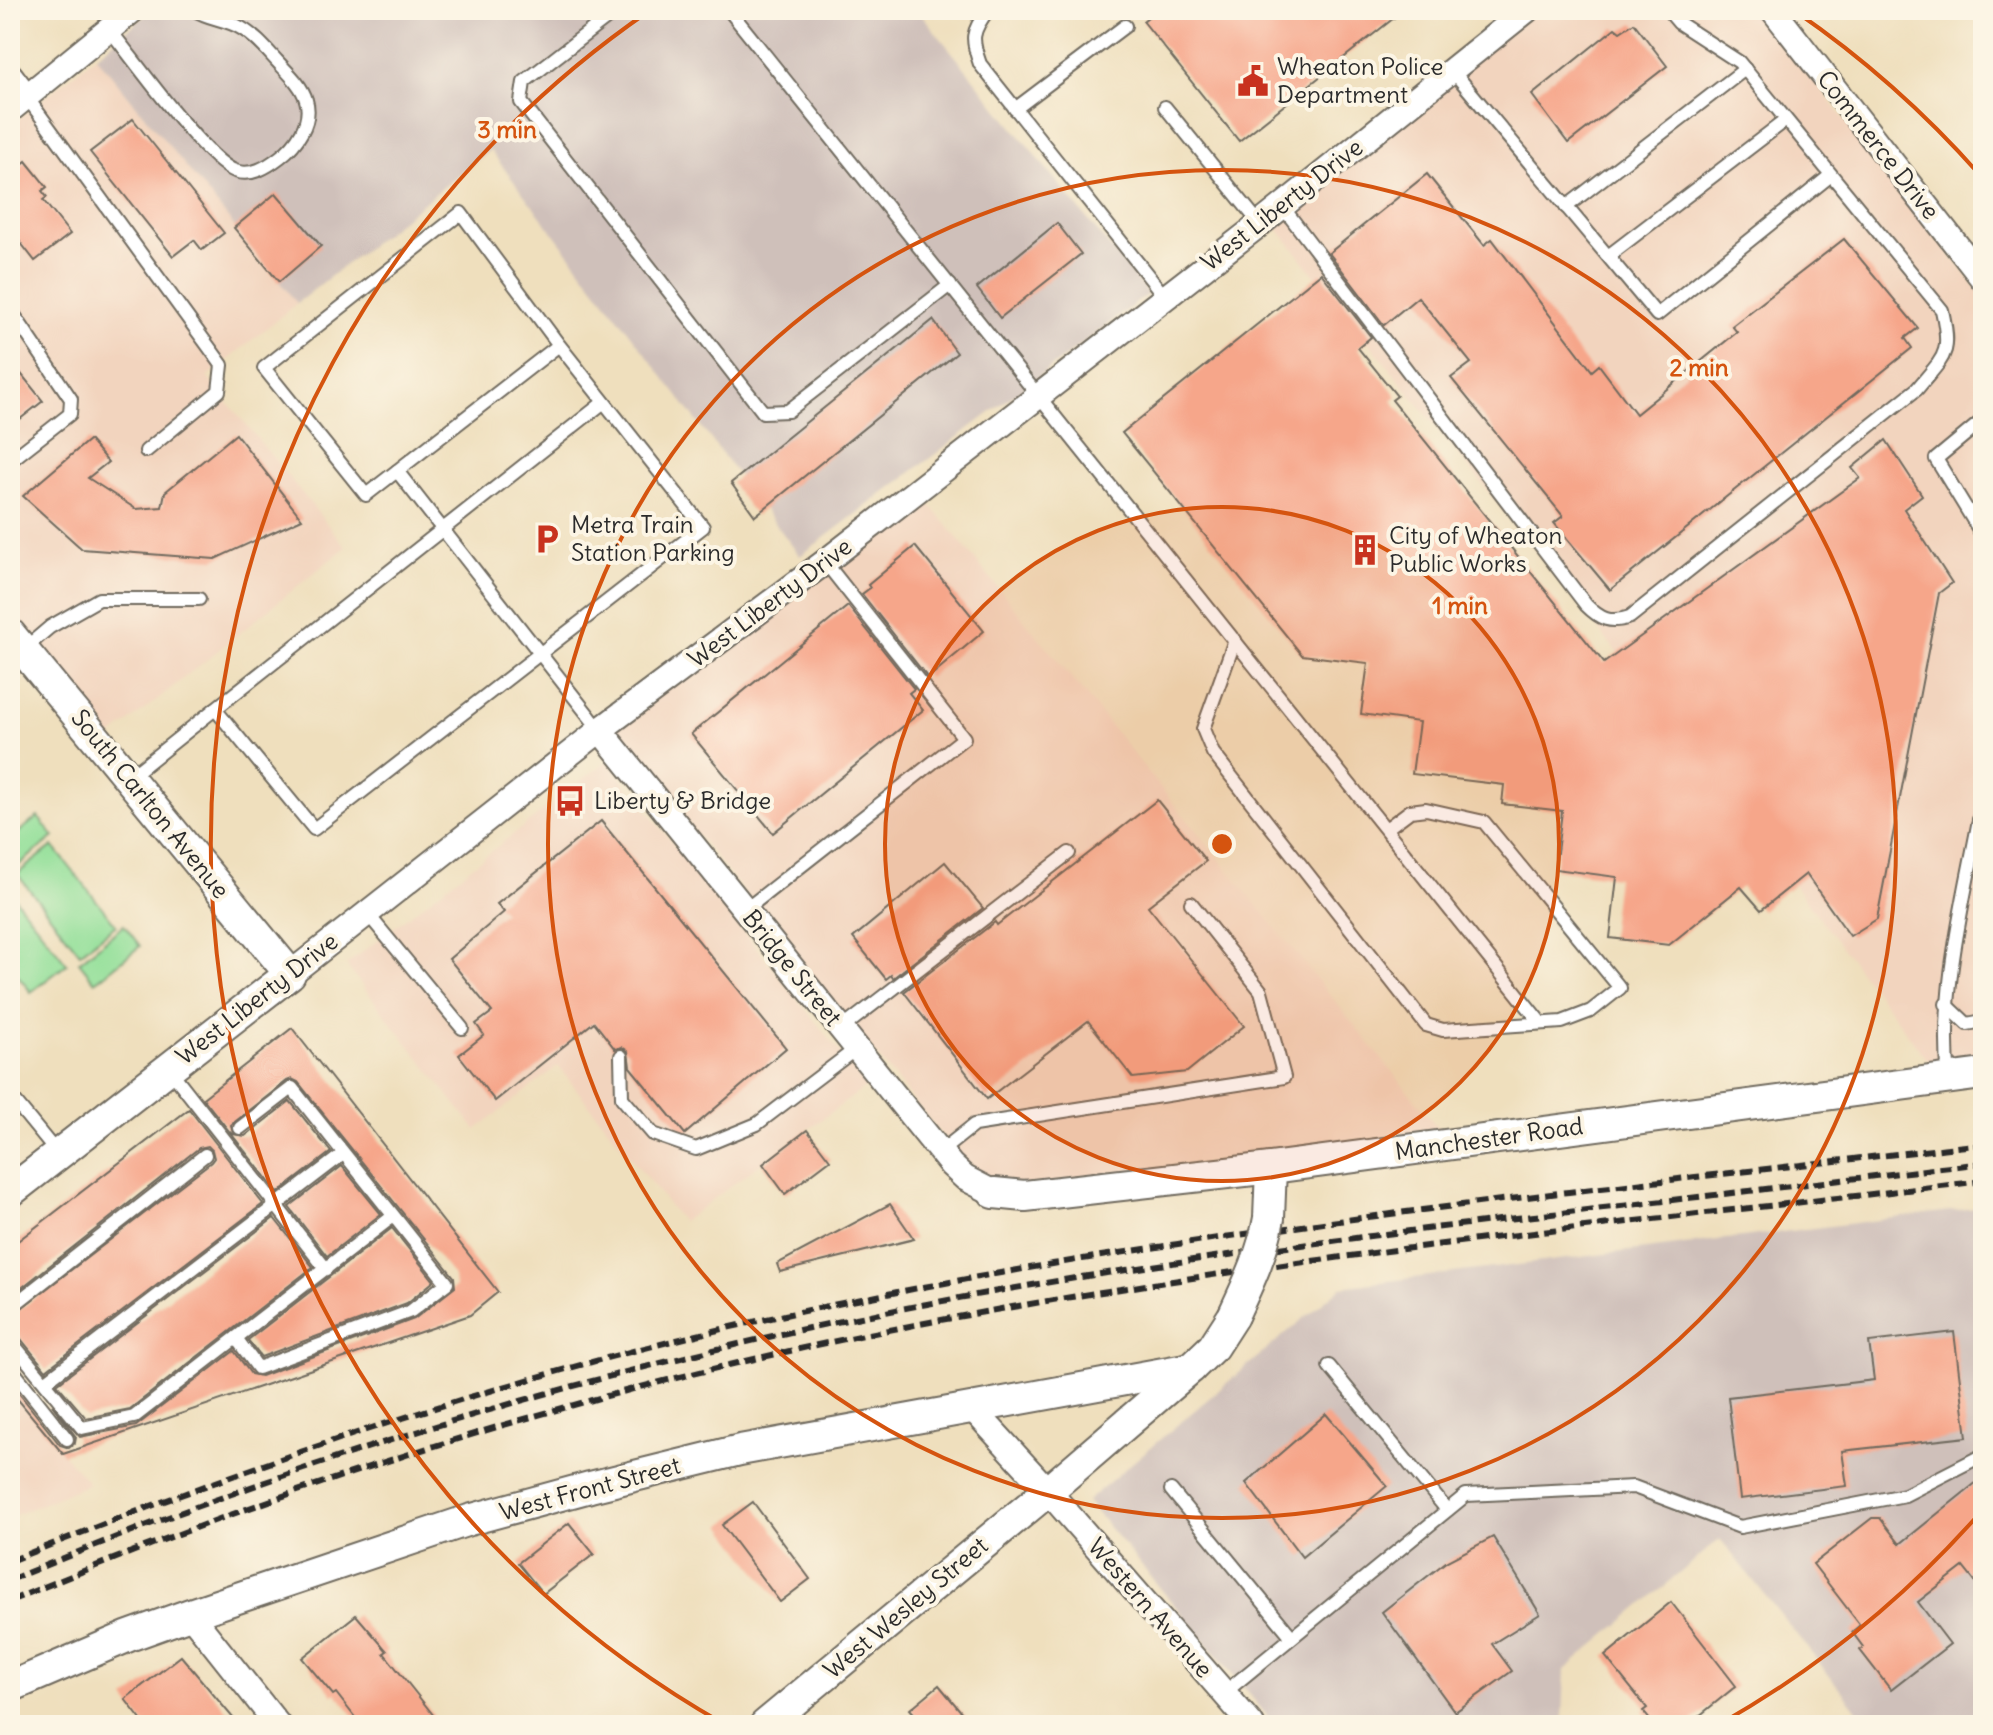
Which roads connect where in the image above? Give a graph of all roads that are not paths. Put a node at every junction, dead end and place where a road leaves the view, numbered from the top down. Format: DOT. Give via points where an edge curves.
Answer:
graph roads {
  1 [pos="133,10"];
  2 [pos="195,10"];
  3 [pos="617,10"];
  4 [pos="729,10"];
  5 [pos="988,10"];
  6 [pos="1527,10"];
  7 [pos="1668,10"];
  8 [pos="1773,10"];
  9 [pos="1125,26"];
  10 [pos="109,29"];
  11 [pos="1745,69"];
  12 [pos="1452,70"];
  13 [pos="10,75"];
  14 [pos="18,103"];
  15 [pos="1165,107"];
  16 [pos="1015,109"];
  17 [pos="1786,120"];
  18 [pos="1831,175"];
  19 [pos="1282,206"];
  20 [pos="1566,207"];
  21 [pos="1260,224"];
  22 [pos="1608,256"];
  23 [pos="1983,279"];
  24 [pos="950,285"];
  25 [pos="1165,297"];
  26 [pos="10,309"];
  27 [pos="559,345"];
  28 [pos="1039,395"];
  29 [pos="604,402"];
  30 [pos="1983,420"];
  31 [pos="146,451"];
  32 [pos="10,461"];
  33 [pos="397,471"];
  34 [pos="443,529"];
  35 [pos="1983,536"];
  36 [pos="825,562"];
  37 [pos="199,599"];
  38 [pos="1235,640"];
  39 [pos="16,642"];
  40 [pos="539,653"];
  41 [pos="215,709"];
  42 [pos="600,730"];
  43 [pos="128,779"];
  44 [pos="1982,806"];
  45 [pos="1386,829"];
  46 [pos="1069,853"];
  47 [pos="1191,903"];
  48 [pos="745,910"];
  49 [pos="367,913"];
  50 [pos="290,974"];
  51 [pos="1946,1004"];
  52 [pos="1983,1021"];
  53 [pos="1540,1022"];
  54 [pos="462,1028"];
  55 [pos="841,1029"];
  56 [pos="857,1048"];
  57 [pos="621,1056"];
  58 [pos="169,1068"];
  59 [pos="1983,1074"];
  60 [pos="1949,1078"];
  61 [pos="10,1100"];
  62 [pos="240,1128"];
  63 [pos="940,1152"];
  64 [pos="57,1154"];
  65 [pos="343,1154"];
  66 [pos="205,1155"];
  67 [pos="1271,1168"];
  68 [pos="10,1192"];
  69 [pos="994,1193"];
  70 [pos="276,1204"];
  71 [pos="392,1217"];
  72 [pos="326,1269"];
  73 [pos="10,1308"];
  74 [pos="236,1338"];
  75 [pos="10,1340"];
  76 [pos="1329,1366"];
  77 [pos="10,1367"];
  78 [pos="1191,1368"];
  79 [pos="45,1382"];
  80 [pos="972,1408"];
  81 [pos="67,1439"];
  82 [pos="1983,1455"];
  83 [pos="1171,1490"];
  84 [pos="1048,1491"];
  85 [pos="1447,1510"];
  86 [pos="190,1614"];
  87 [pos="1292,1637"];
  88 [pos="10,1687"];
  89 [pos="1224,1693"];
  90 [pos="278,1725"];
  91 [pos="765,1725"];
  92 [pos="1252,1725"];
  1 -- 10 [label="street"];
  2 -- 10 [label="lane" via="250,34 306,99 308,117 300,136 287,152 251,173 222,164 199,141"];
  3 -- 24 [label="lane" via="524,82 521,102 763,412 788,411"];
  4 -- 24 [label="lane"];
  5 -- 16 [label="lane" via="974,28 973,46 980,64"];
  6 -- 12 [label="street, West Liberty Drive"];
  7 -- 11 [label="lane"];
  8 -- 23 [label="street, Commerce Drive"];
  9 -- 16 [label="lane"];
  10 -- 14 [label="street"];
  11 -- 17 [label="lane"];
  11 -- 20 [label="lane"];
  12 -- 19 [label="street, West Liberty Drive"];
  12 -- 20 [label="lane"];
  13 -- 14 [label="street"];
  14 -- 31 [label="lane" via="222,365 219,391"];
  15 -- 21 [label="lane"];
  16 -- 25 [label="lane"];
  17 -- 18 [label="lane"];
  17 -- 22 [label="lane"];
  18 -- 19 [label="lane" via="1942,310 1949,339 1943,357 1917,389 1630,617 1615,622 1598,618 1586,605"];
  18 -- 22 [label="lane" via="1657,315"];
  19 -- 21 [label="street, West Liberty Drive"];
  20 -- 22 [label="lane"];
  21 -- 25 [label="street, West Liberty Drive"];
  24 -- 28 [label="lane"];
  25 -- 28 [label="street, West Liberty Drive"];
  26 -- 32 [label="lane" via="71,399 70,414"];
  27 -- 29 [label="lane"];
  27 -- 33 [label="lane"];
  27 -- 33 [label="lane" via="461,213 264,368 366,495"];
  28 -- 36 [label="street, West Liberty Drive"];
  28 -- 38 [label="lane"];
  29 -- 34 [label="lane"];
  29 -- 40 [label="lane" via="703,527"];
  30 -- 35 [label="lane" via="1936,459"];
  33 -- 34 [label="lane"];
  34 -- 40 [label="lane"];
  34 -- 41 [label="lane"];
  36 -- 42 [label="street, West Liberty Drive"];
  36 -- 48 [label="lane" via="964,738"];
  37 -- 39 [label="lane" via="99,599"];
  38 -- 45 [label="lane"];
  38 -- 53 [label="lane" via="1203,729 1213,753 1416,1013 1426,1025 1443,1030"];
  39 -- 43 [label="street, South Carlton Avenue"];
  40 -- 41 [label="lane" via="314,829"];
  40 -- 42 [label="lane"];
  41 -- 43 [label="lane"];
  42 -- 48 [label="street, Bridge Street"];
  42 -- 49 [label="street, West Liberty Drive"];
  43 -- 50 [label="street, South Carlton Avenue"];
  44 -- 51 [label="lane"];
  45 -- 53 [label="lane"];
  45 -- 53 [label="lane" via="1410,811 1426,809 1484,822 1620,988 1591,1011 1562,1022"];
  46 -- 55 [label="lane"];
  47 -- 63 [label="lane" via="1261,991 1284,1077 974,1125"];
  48 -- 55 [label="street, Bridge Street"];
  49 -- 50 [label="street, West Liberty Drive"];
  49 -- 54 [label="lane"];
  50 -- 58 [label="street, West Liberty Drive"];
  51 -- 52 [label="lane" via="1967,1024"];
  51 -- 60 [label="lane"];
  55 -- 56 [label="street, Bridge Street"];
  56 -- 57 [label="lane" via="757,1124 696,1149 653,1134 622,1098"];
  56 -- 63 [label="street, Bridge Street"];
  58 -- 64 [label="street, West Liberty Drive"];
  58 -- 70 [label="lane"];
  59 -- 60 [label="street, Manchester Road"];
  60 -- 67 [label="street, Manchester Road"];
  61 -- 64 [label="lane"];
  62 -- 65 [label="lane" via="292,1088"];
  63 -- 69 [label="street, Bridge Street" via="965,1178"];
  64 -- 68 [label="street, West Liberty Drive"];
  65 -- 70 [label="lane"];
  65 -- 71 [label="lane"];
  66 -- 73 [label="lane"];
  67 -- 69 [label="street, Manchester Road" via="1025,1196"];
  67 -- 78 [label="street, bridge" via="1261,1252 1233,1316"];
  70 -- 72 [label="lane"];
  70 -- 79 [label="lane"];
  71 -- 72 [label="lane"];
  71 -- 74 [label="lane" via="447,1283 411,1311 258,1368"];
  72 -- 74 [label="lane"];
  74 -- 79 [label="lane" via="134,1417 121,1420 82,1428"];
  75 -- 79 [label="lane"];
  76 -- 85 [label="lane"];
  77 -- 81 [label="lane"];
  78 -- 80 [label="street, West Front Street"];
  78 -- 84 [label="street, West Wesley Street"];
  80 -- 84 [label="street"];
  80 -- 86 [label="street, West Front Street" via="740,1450 590,1487 469,1520"];
  82 -- 85 [label="lane" via="1905,1495 1740,1527 1634,1487 1466,1495"];
  83 -- 87 [label="lane"];
  84 -- 89 [label="street, Western Avenue"];
  84 -- 91 [label="street, West Wesley Street"];
  85 -- 87 [label="lane"];
  86 -- 88 [label="street, West Front Street"];
  86 -- 90 [label="street"];
  87 -- 89 [label="lane"];
  89 -- 92 [label="street, Western Avenue"];
}
